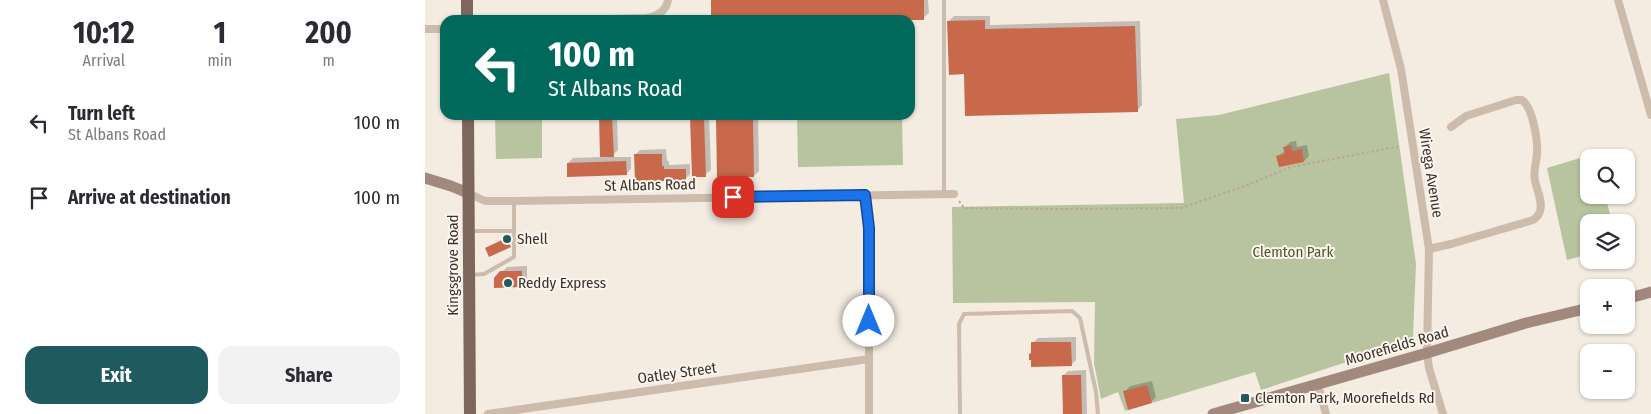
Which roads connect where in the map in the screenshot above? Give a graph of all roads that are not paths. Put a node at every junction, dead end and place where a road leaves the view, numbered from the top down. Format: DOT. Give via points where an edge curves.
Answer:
graph roads {
  1 [pos="467,0"];
  2 [pos="668,0"];
  3 [pos="944,0"];
  4 [pos="1383,0"];
  5 [pos="1618,0"];
  6 [pos="467,15"];
  7 [pos="658,15"];
  8 [pos="425,29"];
  9 [pos="440,29"];
  10 [pos="1651,115"];
  11 [pos="468,120"];
  12 [pos="1451,127"];
  13 [pos="425,178"];
  14 [pos="468,194"];
  15 [pos="944,194"];
  16 [pos="954,194"];
  17 [pos="865,195"];
  18 [pos="514,201"];
  19 [pos="469,231"];
  20 [pos="514,231"];
  21 [pos="1429,249"];
  22 [pos="469,275"];
  23 [pos="1651,292"];
  24 [pos="1635,296"];
  25 [pos="1580,310"];
  26 [pos="1427,353"];
  27 [pos="869,359"];
  28 [pos="1318,385"];
  29 [pos="470,414"];
  30 [pos="489,414"];
  31 [pos="869,414"];
  32 [pos="960,414"];
  33 [pos="1098,414"];
  34 [pos="1213,414"];
  35 [pos="1326,414"];
  36 [pos="1443,414"];
  1 -- 6 [label="main road"];
  2 -- 7 [label="street"];
  3 -- 15 [label="lane"];
  4 -- 21 [label="street, Wirega Avenue" via="1401,68"];
  5 -- 10 [label="street"];
  8 -- 9 [label="street"];
  11 -- 14 [label="main road, Kingsgrove Road"];
  12 -- 21 [label="street" via="1466,116 1516,100 1525,102 1537,144 1534,173 1540,212 1533,220"];
  13 -- 14 [label="main road"];
  14 -- 18 [label="street, St Albans Road" via="485,200"];
  14 -- 19 [label="main road, Kingsgrove Road"];
  15 -- 16 [label="street, St Albans Road"];
  15 -- 17 [label="street, St Albans Road"];
  17 -- 18 [label="street, St Albans Road"];
  17 -- 27 [label="street" via="869,228"];
  18 -- 20 [label="lane"];
  19 -- 20 [label="lane"];
  19 -- 22 [label="main road, Kingsgrove Road"];
  20 -- 22 [label="lane" via="514,257 484,274"];
  21 -- 26 [label="street, Wirega Avenue"];
  22 -- 29 [label="main road, Kingsgrove Road"];
  23 -- 24 [label="main road"];
  25 -- 26 [label="main road, Moorefields Road"];
  26 -- 28 [label="main road, Moorefields Road"];
  26 -- 36 [label="street, Wirega Avenue"];
  27 -- 30 [label="street, Oatley Street"];
  27 -- 31 [label="street"];
  28 -- 34 [label="main road, Moorefields Road"];
  28 -- 35 [label="street"];
  32 -- 33 [label="lane" via="959,324 964,314 1072,311 1080,318"];
}
